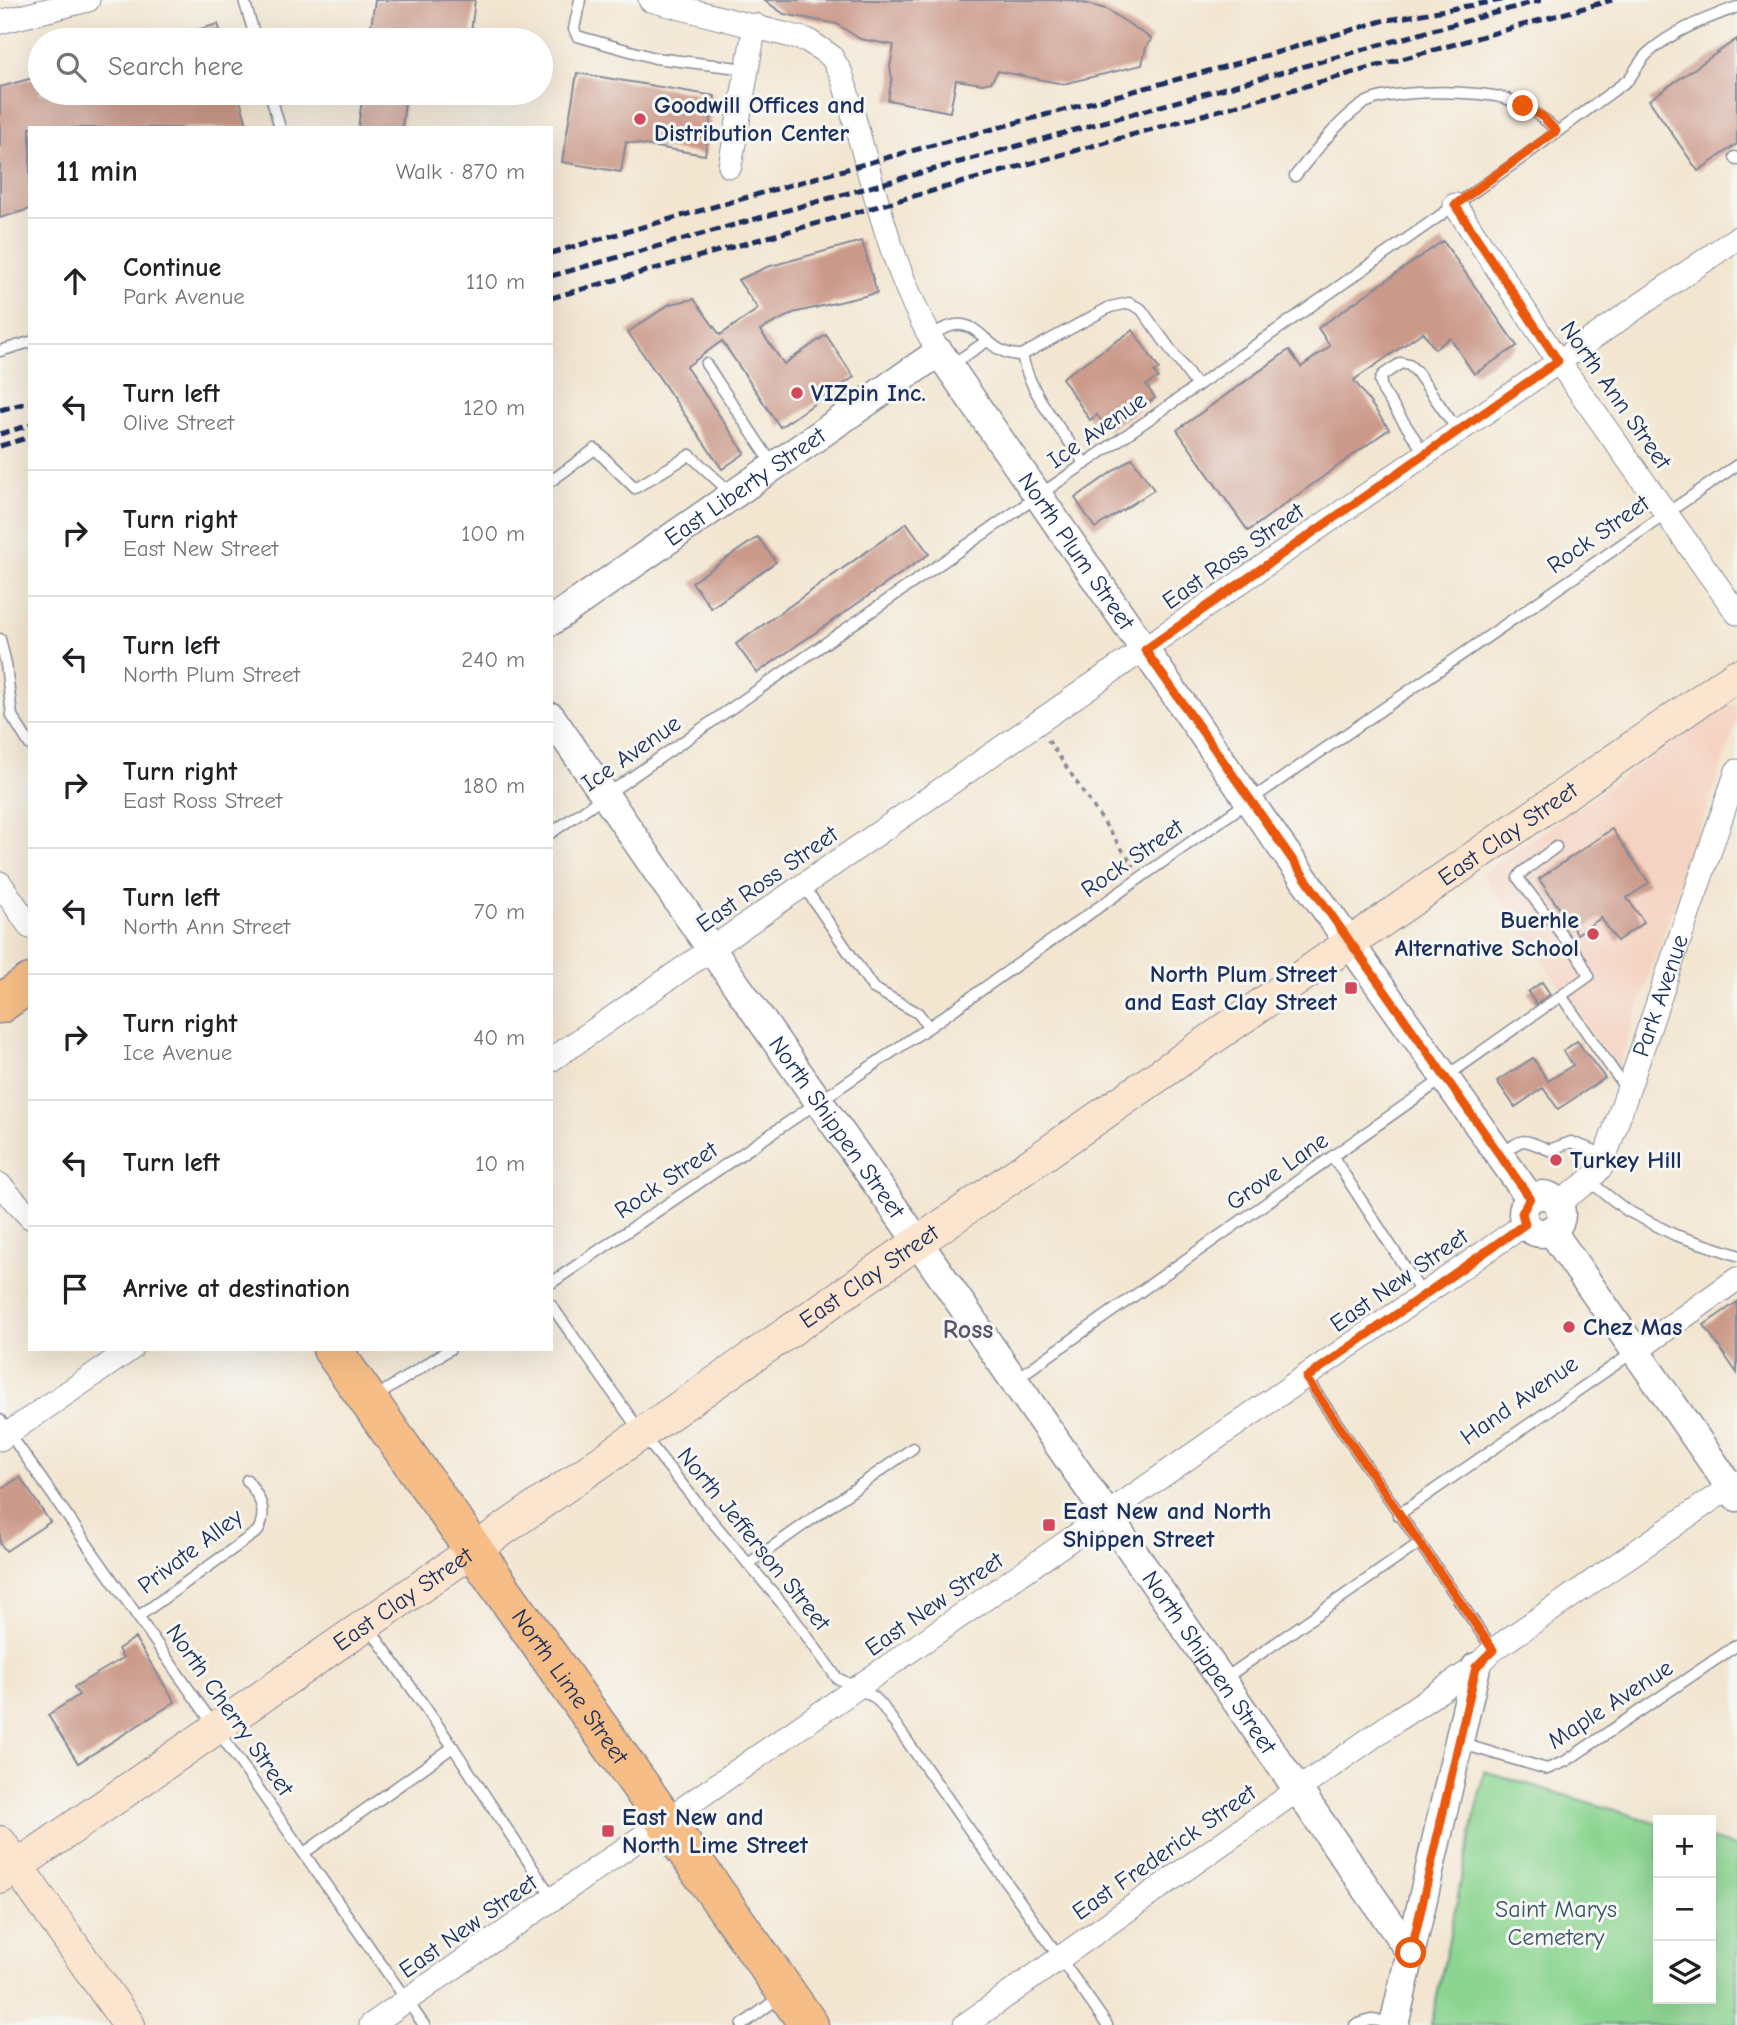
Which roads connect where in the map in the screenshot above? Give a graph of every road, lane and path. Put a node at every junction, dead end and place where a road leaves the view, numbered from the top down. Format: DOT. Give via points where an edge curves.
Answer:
graph roads {
  1 [pos="88,0"];
  2 [pos="244,0"];
  3 [pos="580,0"];
  4 [pos="650,0"];
  5 [pos="1737,7"];
  6 [pos="0,22"];
  7 [pos="755,25"];
  8 [pos="252,28"];
  9 [pos="747,69"];
  10 [pos="273,105"];
  11 [pos="279,126"];
  12 [pos="1556,131"];
  13 [pos="730,166"];
  14 [pos="1295,176"];
  15 [pos="1455,205"];
  16 [pos="1737,239"];
  17 [pos="987,341"];
  18 [pos="28,343"];
  19 [pos="0,351"];
  20 [pos="939,351"];
  21 [pos="1022,355"];
  22 [pos="1558,361"];
  23 [pos="706,364"];
  24 [pos="1197,386"];
  25 [pos="1458,431"];
  26 [pos="1425,454"];
  27 [pos="1085,464"];
  28 [pos="1737,466"];
  29 [pos="775,467"];
  30 [pos="553,480"];
  31 [pos="734,496"];
  32 [pos="1039,496"];
  33 [pos="1667,512"];
  34 [pos="1737,613"];
  35 [pos="553,620"];
  36 [pos="0,639"];
  37 [pos="1145,650"];
  38 [pos="1737,675"];
  39 [pos="553,721"];
  40 [pos="1037,724"];
  41 [pos="28,742"];
  42 [pos="1737,771"];
  43 [pos="604,797"];
  44 [pos="1250,801"];
  45 [pos="553,832"];
  46 [pos="1556,847"];
  47 [pos="1141,877"];
  48 [pos="0,883"];
  49 [pos="803,885"];
  50 [pos="28,924"];
  51 [pos="1349,943"];
  52 [pos="710,950"];
  53 [pos="28,984"];
  54 [pos="1563,996"];
  55 [pos="0,1003"];
  56 [pos="929,1027"];
  57 [pos="553,1059"];
  58 [pos="1447,1077"];
  59 [pos="1628,1092"];
  60 [pos="818,1103"];
  61 [pos="1501,1155"];
  62 [pos="1606,1155"];
  63 [pos="1333,1157"];
  64 [pos="1589,1181"];
  65 [pos="0,1185"];
  66 [pos="1541,1214"];
  67 [pos="28,1215"];
  68 [pos="918,1242"];
  69 [pos="1737,1255"];
  70 [pos="1737,1279"];
  71 [pos="553,1282"];
  72 [pos="1423,1294"];
  73 [pos="553,1308"];
  74 [pos="102,1351"];
  75 [pos="128,1351"];
  76 [pos="333,1351"];
  77 [pos="447,1351"];
  78 [pos="1636,1351"];
  79 [pos="97,1372"];
  80 [pos="1306,1378"];
  81 [pos="1014,1381"];
  82 [pos="369,1402"];
  83 [pos="3,1431"];
  84 [pos="642,1434"];
  85 [pos="914,1448"];
  86 [pos="247,1480"];
  87 [pos="1735,1489"];
  88 [pos="1398,1515"];
  89 [pos="1107,1516"];
  90 [pos="1418,1544"];
  91 [pos="473,1550"];
  92 [pos="748,1563"];
  93 [pos="139,1616"];
  94 [pos="366,1624"];
  95 [pos="1737,1645"];
  96 [pos="1485,1659"];
  97 [pos="1222,1680"];
  98 [pos="857,1689"];
  99 [pos="217,1728"];
  100 [pos="1459,1743"];
  101 [pos="453,1747"];
  102 [pos="1298,1790"];
  103 [pos="666,1821"];
  104 [pos="304,1853"];
  105 [pos="6,1862"];
  106 [pos="553,1899"];
  107 [pos="1411,1953"];
  108 [pos="1059,1958"];
  109 [pos="786,1992"];
  110 [pos="407,2000"];
  111 [pos="1395,2023"];
  112 [pos="129,2025"];
  113 [pos="371,2025"];
  114 [pos="424,2025"];
  115 [pos="743,2025"];
  116 [pos="810,2025"];
  117 [pos="965,2025"];
  118 [pos="1107,2025"];
  119 [pos="1355,2025"];
  1 -- 6 [label="street"];
  2 -- 8 [label="lane"];
  3 -- 9 [label="lane" via="574,29 577,36 655,58"];
  4 -- 7 [label="street, North Plum Street"];
  5 -- 12 [label="lane, Ice Avenue" via="1687,26 1646,55 1628,80"];
  7 -- 9 [label="street"];
  7 -- 20 [label="street, North Plum Street" via="807,40 836,64 890,248"];
  9 -- 13 [label="street"];
  10 -- 11 [label="lane"];
  12 -- 14 [label="lane" via="1543,117 1504,98 1476,93 1381,97 1338,125"];
  12 -- 15 [label="lane, Ice Avenue"];
  15 -- 22 [label="street, North Ann Street"];
  15 -- 24 [label="lane, Ice Avenue"];
  16 -- 22 [label="street, East Ross Street"];
  17 -- 20 [label="lane"];
  17 -- 20 [label="lane" via="975,329 953,325"];
  17 -- 21 [label="lane" via="1006,354"];
  18 -- 19 [label="lane"];
  20 -- 29 [label="street, East Liberty Street"];
  20 -- 32 [label="street, North Plum Street"];
  21 -- 24 [label="lane" via="1110,307 1129,303 1141,309"];
  21 -- 27 [label="lane" via="1035,391"];
  22 -- 25 [label="street, East Ross Street"];
  22 -- 33 [label="street, North Ann Street"];
  23 -- 29 [label="lane"];
  24 -- 27 [label="lane, Ice Avenue"];
  25 -- 26 [label="street, East Ross Street"];
  25 -- 26 [label="lane" via="1409,365 1401,363 1383,375 1383,391"];
  26 -- 37 [label="street, East Ross Street"];
  27 -- 32 [label="lane, Ice Avenue"];
  28 -- 33 [label="lane, Rock Street"];
  29 -- 31 [label="street, East Liberty Street"];
  30 -- 31 [label="lane" via="594,449 635,488 690,455"];
  31 -- 35 [label="street, East Liberty Street"];
  32 -- 37 [label="street, North Plum Street"];
  32 -- 43 [label="lane, Ice Avenue"];
  33 -- 34 [label="street, North Ann Street"];
  33 -- 44 [label="lane, Rock Street"];
  36 -- 41 [label="lane" via="12,716"];
  37 -- 40 [label="street, East Ross Street"];
  37 -- 44 [label="street, North Plum Street"];
  38 -- 51 [label="main road, East Clay Street"];
  39 -- 43 [label="street, North Shippen Street"];
  40 -- 47 [label="path"];
  40 -- 49 [label="street, East Ross Street"];
  42 -- 59 [label="street, Park Avenue"];
  43 -- 45 [label="lane, Ice Avenue"];
  43 -- 52 [label="street, North Shippen Street"];
  44 -- 47 [label="lane, Rock Street"];
  44 -- 51 [label="street, North Plum Street"];
  46 -- 54 [label="lane, Grove Lane" via="1518,878 1589,976"];
  47 -- 56 [label="lane, Rock Street"];
  48 -- 50 [label="street"];
  49 -- 52 [label="street, East Ross Street"];
  49 -- 56 [label="lane" via="873,988 918,1013"];
  51 -- 58 [label="street, North Plum Street"];
  51 -- 68 [label="main road, East Clay Street"];
  52 -- 57 [label="street, East Ross Street"];
  52 -- 60 [label="street, North Shippen Street"];
  53 -- 55 [label="highway"];
  54 -- 58 [label="lane, Grove Lane"];
  54 -- 59 [label="lane"];
  56 -- 60 [label="lane, Rock Street"];
  58 -- 61 [label="street, North Plum Street"];
  58 -- 63 [label="lane, Grove Lane"];
  59 -- 62 [label="street, Park Avenue"];
  60 -- 68 [label="street, North Shippen Street"];
  60 -- 71 [label="lane, Rock Street"];
  61 -- 62 [label="lane" via="1525,1140 1549,1150 1571,1142"];
  61 -- 66 [label="street, North Plum Street"];
  62 -- 64 [label="street, Park Avenue"];
  63 -- 72 [label="lane"];
  63 -- 81 [label="lane, Grove Lane"];
  64 -- 66 [label="street, Park Avenue"];
  64 -- 69 [label="lane" via="1626,1210 1675,1235"];
  65 -- 67 [label="street"];
  66 -- 72 [label="street, East New Street"];
  66 -- 78 [label="street, North Plum Street"];
  68 -- 81 [label="street, North Shippen Street"];
  68 -- 84 [label="main road, East Clay Street"];
  70 -- 78 [label="street, Hand Avenue"];
  72 -- 80 [label="street, East New Street"];
  73 -- 84 [label="lane, North Jefferson Street"];
  74 -- 79 [label="street"];
  75 -- 79 [label="street"];
  76 -- 82 [label="highway, North Lime Street"];
  77 -- 82 [label="lane"];
  78 -- 87 [label="street, North Plum Street"];
  78 -- 88 [label="lane, Hand Avenue"];
  79 -- 83 [label="street"];
  80 -- 88 [label="lane"];
  80 -- 89 [label="street, East New Street"];
  81 -- 89 [label="street, North Shippen Street"];
  82 -- 91 [label="highway, North Lime Street"];
  83 -- 93 [label="lane, North Cherry Street"];
  84 -- 91 [label="main road, East Clay Street"];
  84 -- 92 [label="lane, North Jefferson Street"];
  85 -- 92 [label="lane"];
  86 -- 93 [label="lane, Private Alley" via="264,1514 258,1531"];
  87 -- 96 [label="street, East Frederick Street"];
  88 -- 90 [label="lane"];
  89 -- 97 [label="street, North Shippen Street"];
  89 -- 98 [label="street, East New Street"];
  90 -- 96 [label="lane"];
  90 -- 97 [label="lane"];
  91 -- 94 [label="main road, East Clay Street"];
  91 -- 103 [label="highway, North Lime Street"];
  92 -- 98 [label="lane, North Jefferson Street" via="837,1678"];
  93 -- 99 [label="lane, North Cherry Street"];
  94 -- 99 [label="main road, East Clay Street"];
  94 -- 101 [label="lane"];
  95 -- 100 [label="lane, Maple Avenue" via="1566,1761 1547,1769"];
  96 -- 100 [label="street"];
  96 -- 102 [label="street, East Frederick Street"];
  97 -- 102 [label="street, North Shippen Street"];
  98 -- 103 [label="street, East New Street"];
  98 -- 108 [label="lane, North Jefferson Street" via="881,1704"];
  99 -- 104 [label="lane, North Cherry Street"];
  99 -- 105 [label="main road, East Clay Street"];
  100 -- 107 [label="street"];
  101 -- 104 [label="lane"];
  101 -- 106 [label="lane"];
  102 -- 107 [label="street, North Shippen Street"];
  102 -- 108 [label="street, East Frederick Street"];
  103 -- 106 [label="street, East New Street"];
  103 -- 109 [label="highway, North Lime Street"];
  104 -- 110 [label="lane, North Cherry Street"];
  105 -- 112 [label="main road"];
  106 -- 110 [label="street, East New Street"];
  107 -- 111 [label="street"];
  108 -- 117 [label="street, East Frederick Street"];
  108 -- 118 [label="lane, North Jefferson Street"];
  109 -- 115 [label="lane"];
  109 -- 116 [label="highway, North Lime Street"];
  110 -- 113 [label="street, East New Street"];
  110 -- 114 [label="lane, North Cherry Street"];
  111 -- 119 [label="lane" via="1371,2020"];
}
